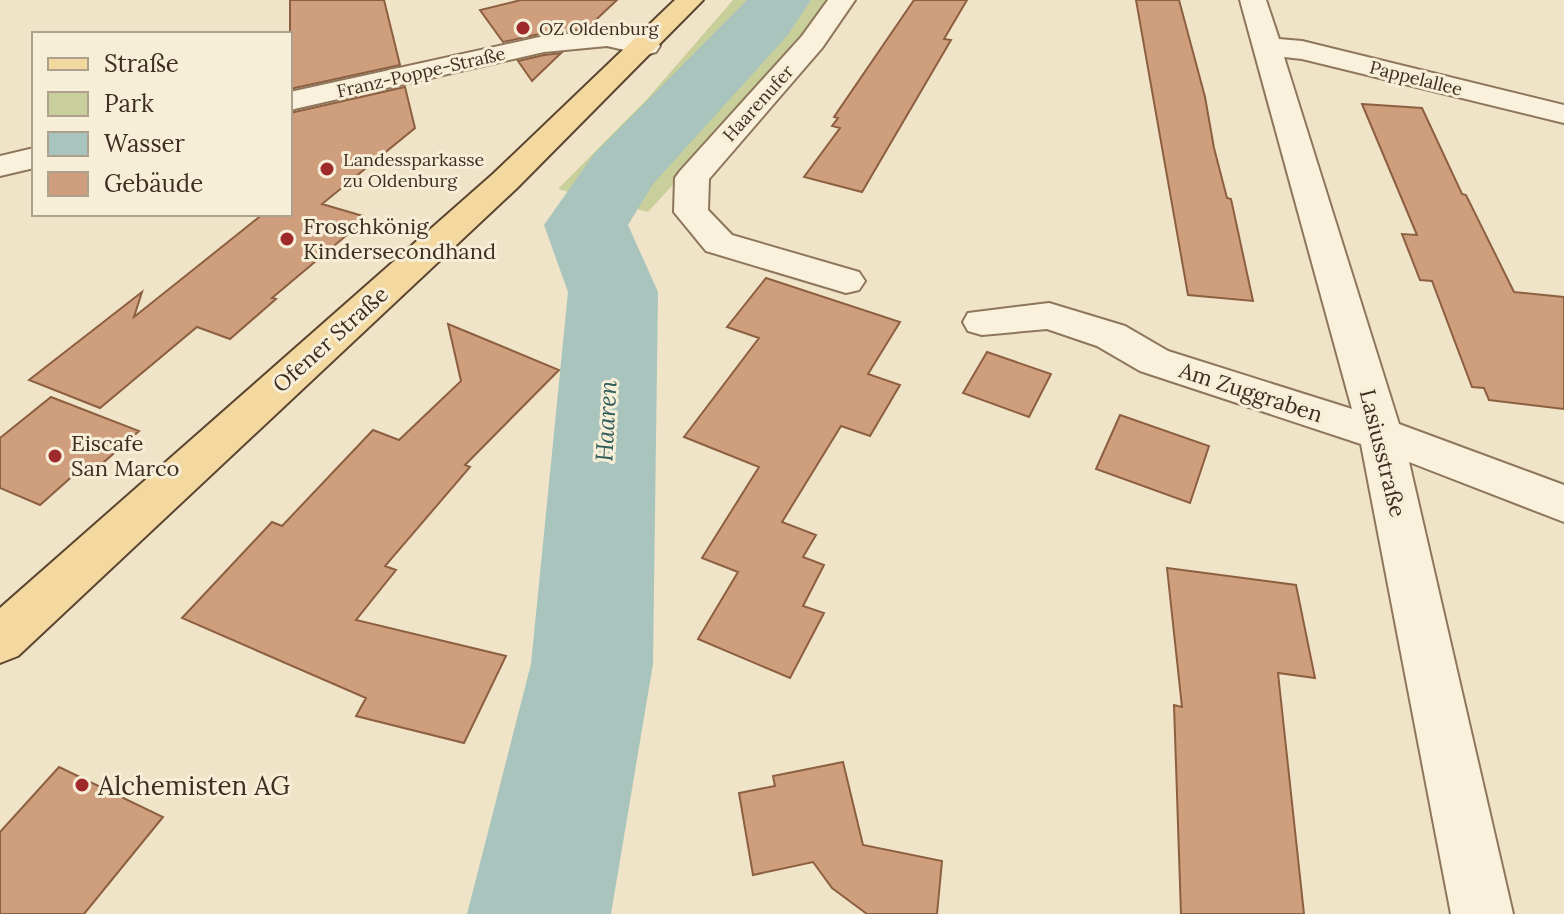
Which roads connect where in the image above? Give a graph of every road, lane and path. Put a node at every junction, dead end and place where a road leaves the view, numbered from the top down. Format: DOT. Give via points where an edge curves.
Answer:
graph roads {
  1 [pos="690,0"];
  2 [pos="842,0"];
  3 [pos="1253,0"];
  4 [pos="646,46"];
  5 [pos="1267,47"];
  6 [pos="292,101"];
  7 [pos="1564,114"];
  8 [pos="32,158"];
  9 [pos="0,166"];
  10 [pos="846,281"];
  11 [pos="982,322"];
  12 [pos="1381,434"];
  13 [pos="1564,504"];
  14 [pos="0,640"];
  15 [pos="1482,914"];
  1 -- 4 [label="main road, Ofener Straße"];
  2 -- 10 [label="street, Haarenufer" via="812,42 692,178 691,212 719,243"];
  3 -- 5 [label="street, Lasiusstraße"];
  4 -- 6 [label="street, Franz-Poppe-Straße" via="579,39"];
  4 -- 14 [label="main road, Ofener Straße"];
  5 -- 7 [label="street, Pappelallee" via="1302,50"];
  5 -- 12 [label="street, Lasiusstraße"];
  8 -- 9 [label="street"];
  11 -- 12 [label="street, Am Zuggraben" via="1049,316 1111,336 1154,361"];
  12 -- 13 [label="street, Am Zuggraben"];
  12 -- 15 [label="street, Lasiusstraße"];
}
